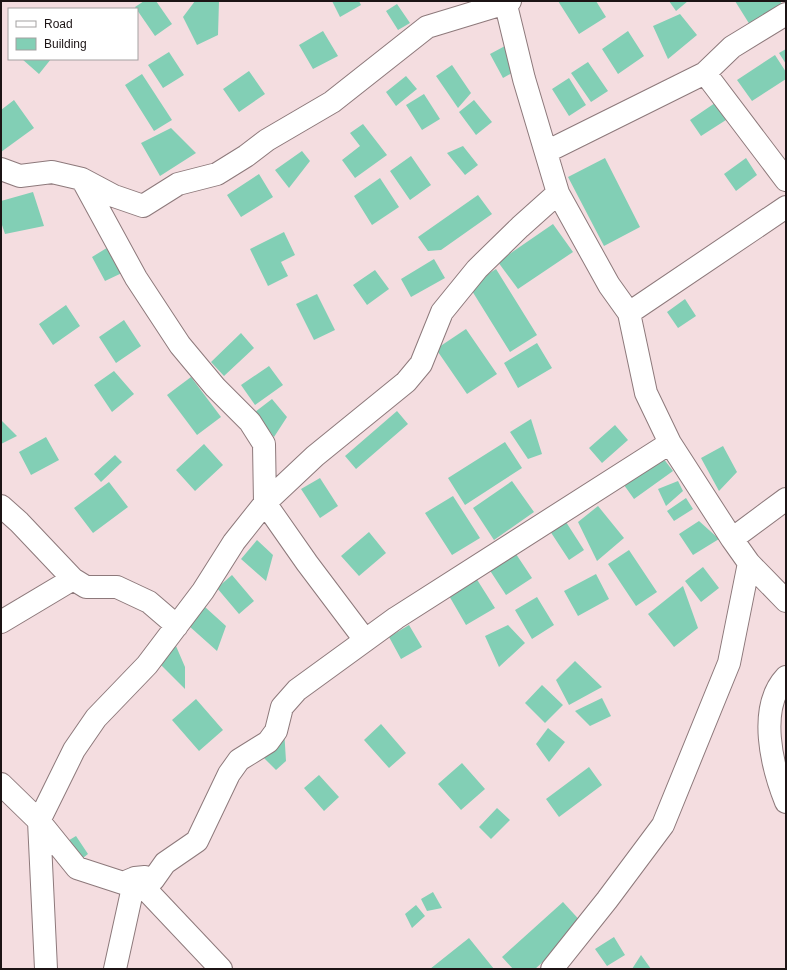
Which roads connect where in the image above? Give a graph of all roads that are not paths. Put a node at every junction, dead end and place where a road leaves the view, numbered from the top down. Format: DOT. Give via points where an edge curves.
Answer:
graph roads {
  1 [pos="507,2"];
  2 [pos="786,14"];
  3 [pos="705,73"];
  4 [pos="546,152"];
  5 [pos="1,169"];
  6 [pos="82,179"];
  7 [pos="786,180"];
  8 [pos="558,193"];
  9 [pos="786,207"];
  10 [pos="629,313"];
  11 [pos="670,443"];
  12 [pos="786,499"];
  13 [pos="265,503"];
  14 [pos="1,506"];
  15 [pos="732,539"];
  16 [pos="749,563"];
  17 [pos="73,578"];
  18 [pos="786,601"];
  19 [pos="1,622"];
  20 [pos="177,626"];
  21 [pos="365,640"];
  22 [pos="786,677"];
  23 [pos="1,784"];
  24 [pos="786,802"];
  25 [pos="39,821"];
  26 [pos="136,878"];
  27 [pos="46,969"];
  28 [pos="114,969"];
  29 [pos="221,969"];
  30 [pos="552,969"];
  1 -- 4 [label="street" via="524,79"];
  1 -- 6 [label="street" via="427,28 332,102 267,140 246,156 217,174 178,184 143,206 114,196"];
  2 -- 3 [label="street" via="732,47"];
  3 -- 4 [label="street"];
  3 -- 7 [label="street"];
  4 -- 8 [label="street"];
  5 -- 6 [label="street" via="20,176 52,172"];
  6 -- 13 [label="street" via="136,278 180,346 215,387 250,422 264,444"];
  8 -- 10 [label="street" via="609,285"];
  8 -- 13 [label="street" via="477,269 442,312 421,364 406,382 315,456"];
  9 -- 10 [label="street"];
  10 -- 11 [label="street" via="646,393"];
  11 -- 15 [label="street"];
  11 -- 21 [label="street"];
  12 -- 15 [label="street"];
  13 -- 20 [label="street" via="234,542 204,591"];
  13 -- 21 [label="street"];
  14 -- 17 [label="street"];
  15 -- 16 [label="street"];
  16 -- 18 [label="street"];
  16 -- 30 [label="street" via="729,663 663,825 612,895"];
  17 -- 19 [label="street"];
  17 -- 20 [label="street" via="86,587 116,587 149,602"];
  20 -- 25 [label="street" via="146,666 96,718 74,750"];
  21 -- 26 [label="street" via="288,698 282,706 276,731 268,742 239,760 229,774 197,841 165,864 153,880"];
  22 -- 24 [label="street" via="779,685 770,717 771,747 778,782"];
  23 -- 25 [label="street"];
  25 -- 26 [label="street" via="77,868 123,882"];
  25 -- 27 [label="street"];
  26 -- 28 [label="street"];
  26 -- 29 [label="street"];
}
